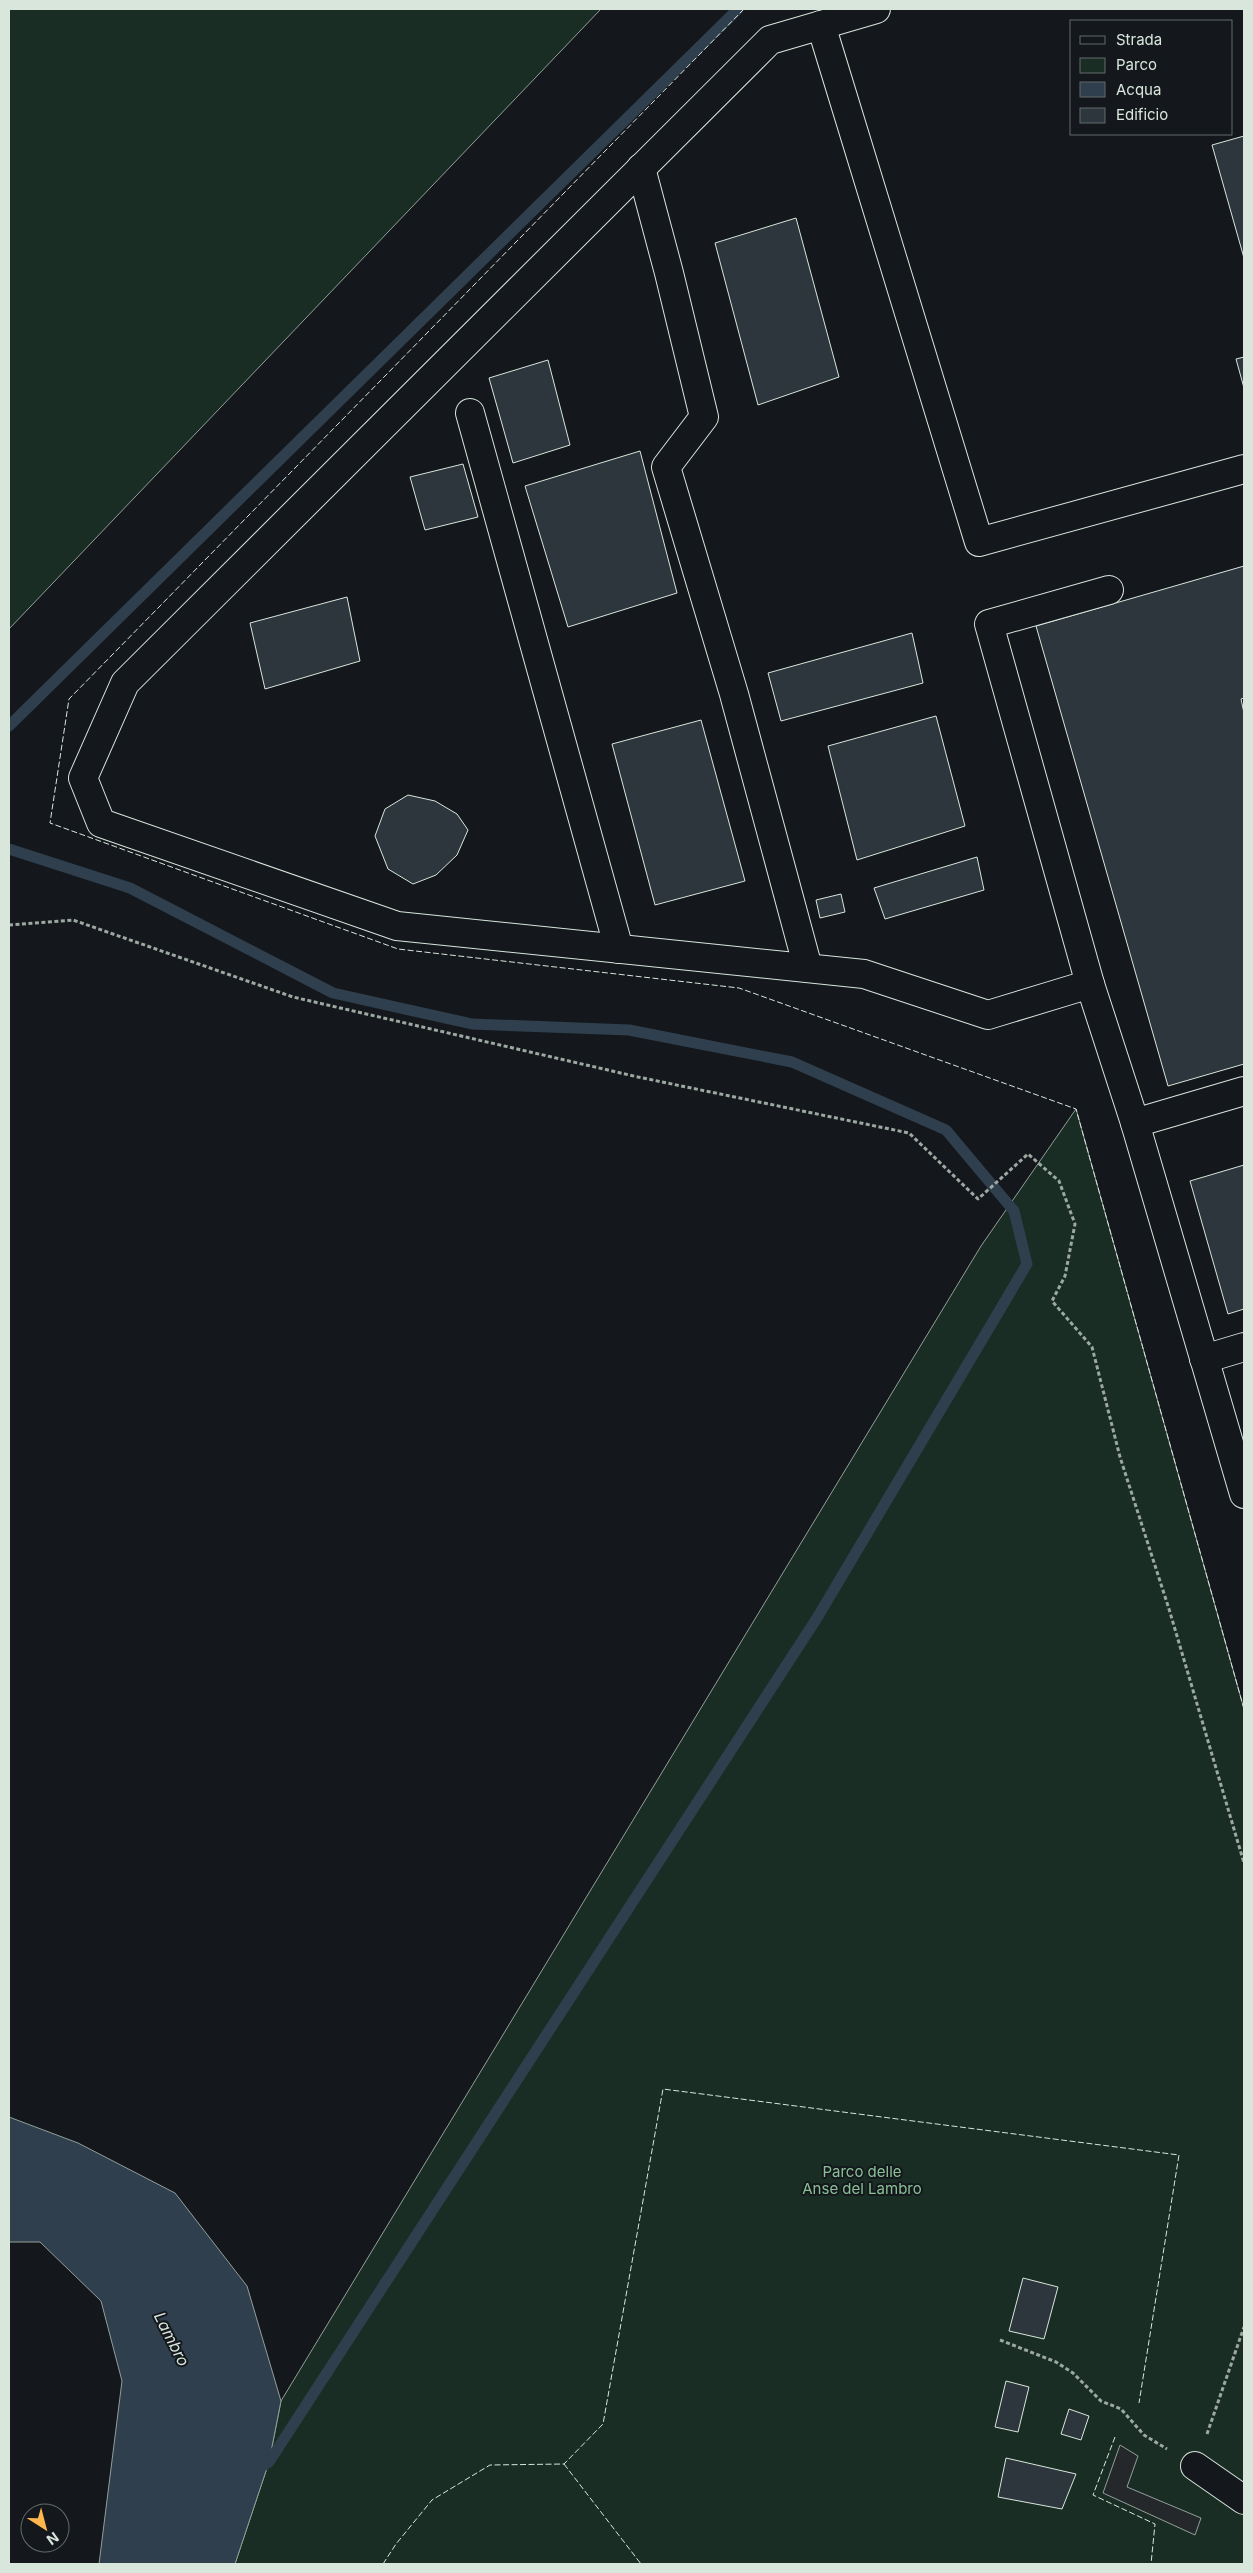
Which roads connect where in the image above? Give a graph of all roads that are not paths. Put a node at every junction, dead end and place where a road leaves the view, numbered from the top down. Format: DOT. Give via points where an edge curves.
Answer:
graph roads {
  1 [pos="876,9"];
  2 [pos="821,25"];
  3 [pos="641,168"];
  4 [pos="470,413"];
  5 [pos="1244,469"];
  6 [pos="1109,590"];
  7 [pos="619,949"];
  8 [pos="808,968"];
  9 [pos="1090,984"];
  10 [pos="1244,1091"];
  11 [pos="1135,1123"];
  12 [pos="1244,1348"];
  13 [pos="1204,1359"];
  14 [pos="1244,1494"];
  15 [pos="1195,2466"];
  16 [pos="1244,2500"];
  1 -- 2 [label="street"];
  2 -- 3 [label="street" via="770,40"];
  2 -- 5 [label="street" via="979,542"];
  3 -- 7 [label="street" via="126,683 83,778 100,822 397,926"];
  3 -- 8 [label="street" via="704,417 666,467 734,694"];
  4 -- 7 [label="street"];
  6 -- 9 [label="street" via="989,624"];
  7 -- 8 [label="street"];
  8 -- 9 [label="street" via="864,974 988,1015"];
  9 -- 11 [label="street"];
  10 -- 11 [label="street"];
  11 -- 13 [label="street"];
  12 -- 13 [label="street"];
  13 -- 14 [label="street"];
  15 -- 16 [label="street"];
}
